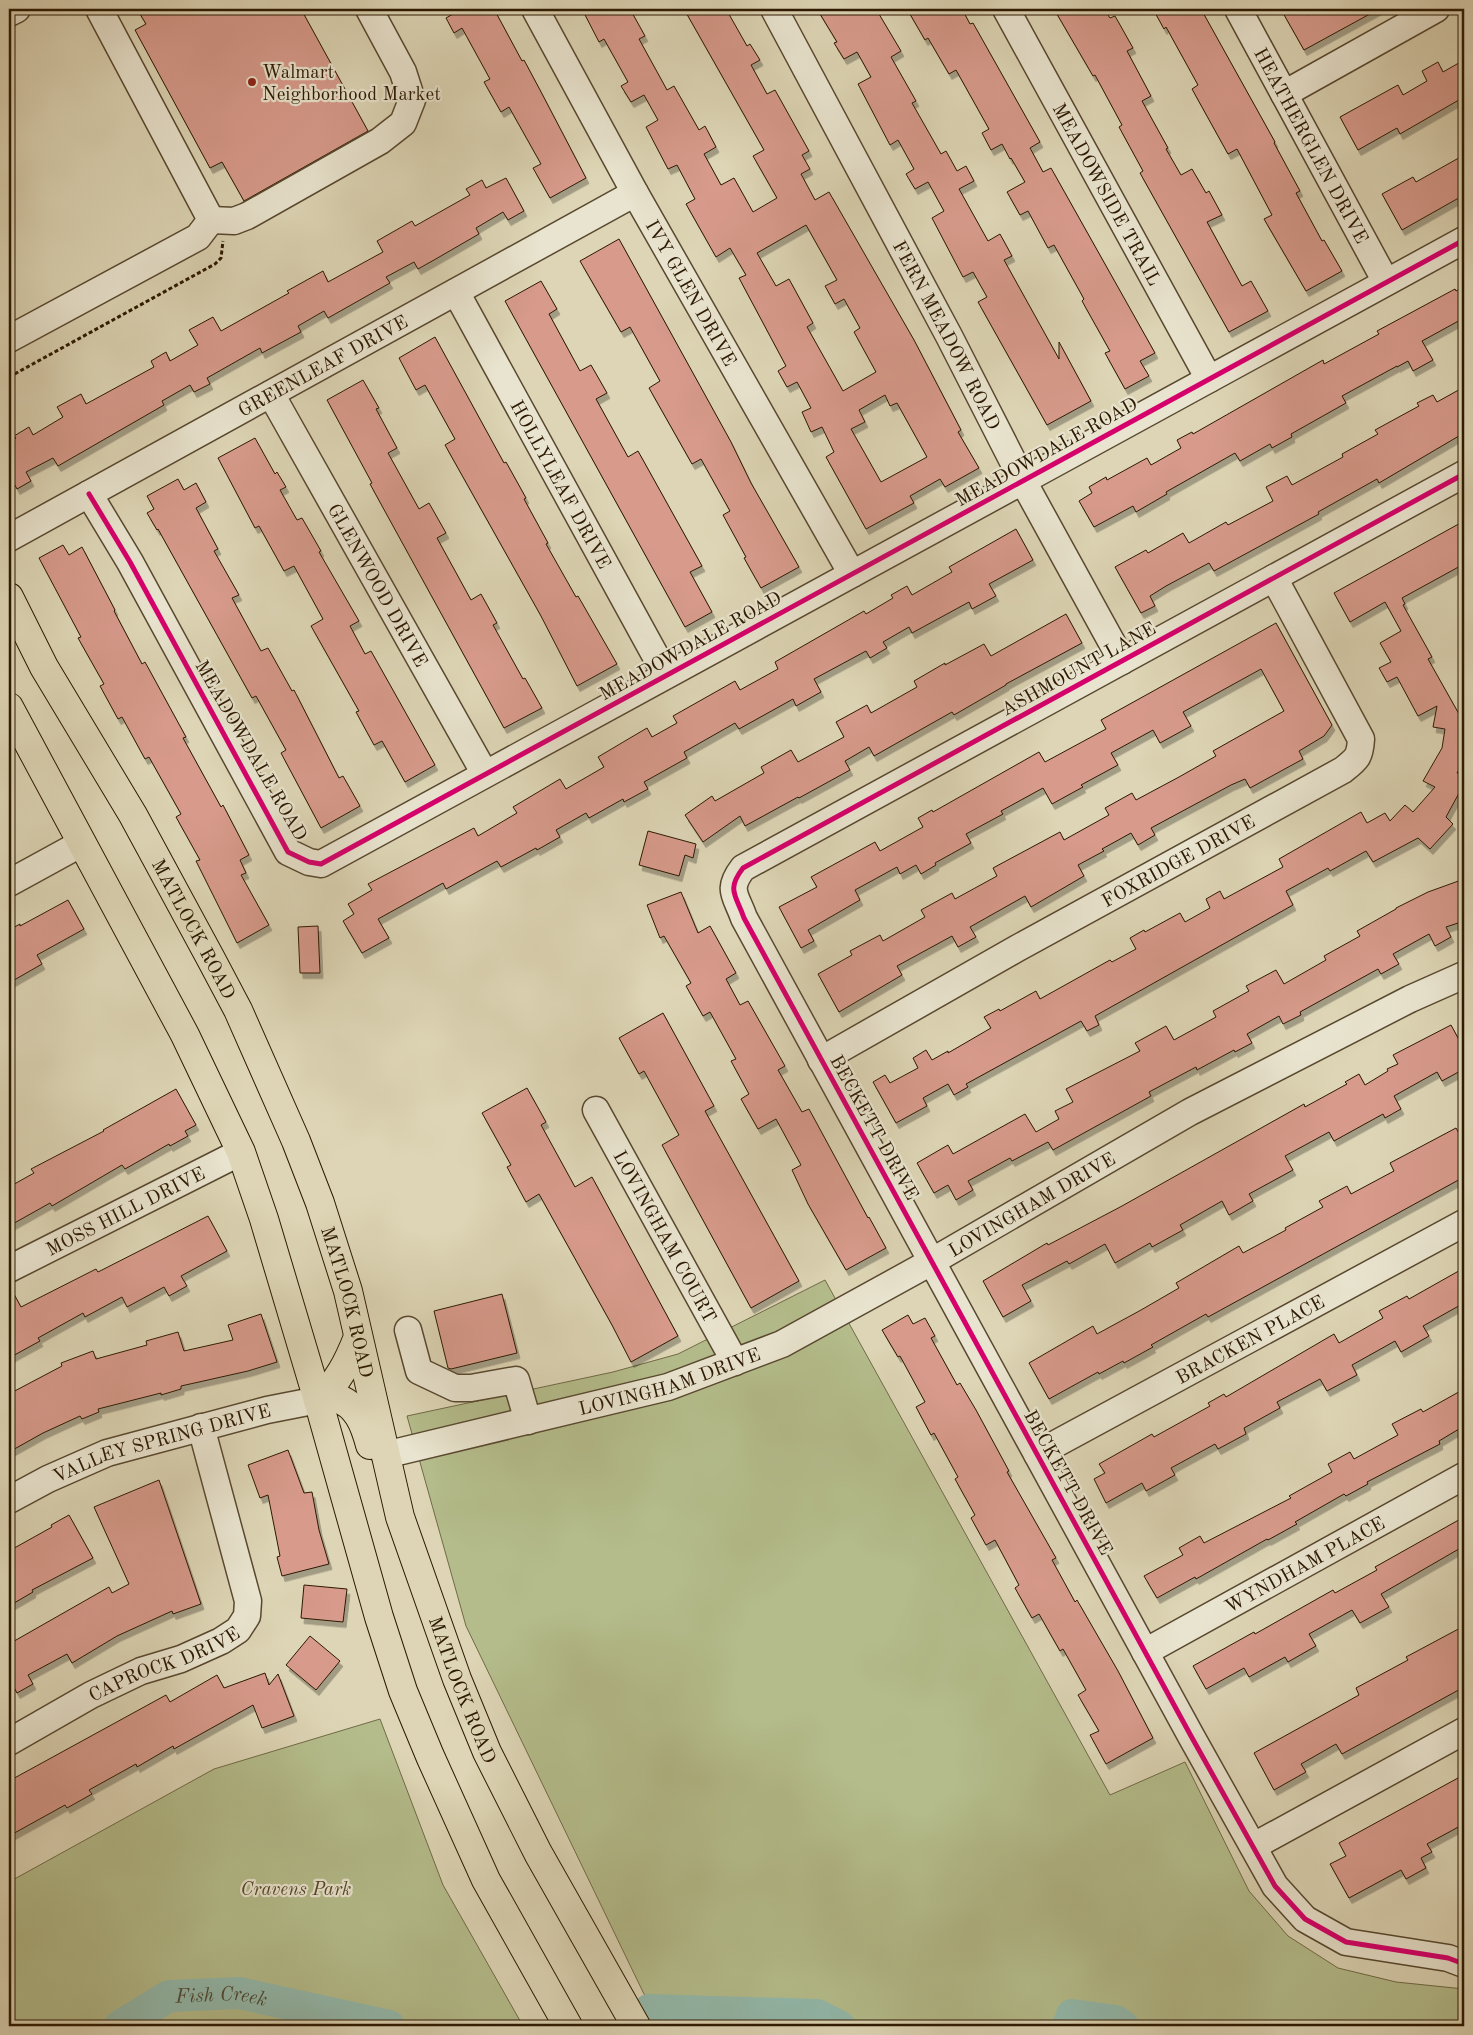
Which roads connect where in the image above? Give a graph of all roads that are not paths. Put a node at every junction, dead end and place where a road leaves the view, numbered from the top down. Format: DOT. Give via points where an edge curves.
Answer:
graph roads {
  1 [pos="17,9"];
  2 [pos="98,9"];
  3 [pos="369,9"];
  4 [pos="535,9"];
  5 [pos="774,9"];
  6 [pos="1006,9"];
  7 [pos="1238,9"];
  8 [pos="1436,9"];
  9 [pos="9,13"];
  10 [pos="1284,94"];
  11 [pos="635,193"];
  12 [pos="217,229"];
  13 [pos="1464,240"];
  14 [pos="1386,282"];
  15 [pos="456,292"];
  16 [pos="9,339"];
  17 [pos="1209,379"];
  18 [pos="271,394"];
  19 [pos="1464,474"];
  20 [pos="1023,481"];
  21 [pos="89,494"];
  22 [pos="9,538"];
  23 [pos="852,574"];
  24 [pos="1274,578"];
  25 [pos="9,597"];
  26 [pos="1122,661"];
  27 [pos="666,676"];
  28 [pos="9,707"];
  29 [pos="485,774"];
  30 [pos="82,843"];
  31 [pos="9,883"];
  32 [pos="739,905"];
  33 [pos="1464,975"];
  34 [pos="821,1060"];
  35 [pos="596,1110"];
  36 [pos="241,1152"];
  37 [pos="1464,1223"];
  38 [pos="931,1262"];
  39 [pos="9,1269"];
  40 [pos="408,1330"];
  41 [pos="358,1337"];
  42 [pos="735,1362"];
  43 [pos="318,1400"];
  44 [pos="528,1421"];
  45 [pos="202,1427"];
  46 [pos="1036,1454"];
  47 [pos="385,1455"];
  48 [pos="1464,1476"];
  49 [pos="9,1500"];
  50 [pos="407,1539"];
  51 [pos="1144,1652"];
  52 [pos="1464,1731"];
  53 [pos="9,1742"];
  54 [pos="1254,1846"];
  55 [pos="1464,1964"];
  56 [pos="568,2026"];
  57 [pos="636,2026"];
  1 -- 9 [label="street"];
  2 -- 12 [label="street"];
  3 -- 12 [label="street" via="403,72 412,100 403,123 380,141 247,216"];
  4 -- 11 [label="street, IVY GLEN DRIVE"];
  5 -- 20 [label="street, FERN MEADOW ROAD"];
  6 -- 17 [label="street, MEADOWSIDE TRAIL"];
  7 -- 10 [label="street, HEATHERGLEN DRIVE"];
  8 -- 10 [label="street"];
  10 -- 14 [label="street, HEATHERGLEN DRIVE"];
  11 -- 15 [label="street, GREENLEAF DRIVE"];
  11 -- 23 [label="street, IVY GLEN DRIVE"];
  12 -- 16 [label="street"];
  13 -- 14 [label="street, MEADOWDALE ROAD"];
  14 -- 17 [label="street, MEADOWDALE ROAD"];
  15 -- 18 [label="street, GREENLEAF DRIVE"];
  15 -- 27 [label="street, HOLLYLEAF DRIVE"];
  17 -- 20 [label="street, MEADOWDALE ROAD"];
  18 -- 21 [label="street, GREENLEAF DRIVE"];
  18 -- 29 [label="street, GLENWOOD DRIVE"];
  19 -- 24 [label="street, ASHMOUNT LANE"];
  20 -- 23 [label="street, MEADOWDALE ROAD"];
  20 -- 26 [label="street, FERN MEADOW ROAD"];
  21 -- 22 [label="street, GREENLEAF DRIVE"];
  21 -- 29 [label="street, MEADOWDALE ROAD" via="130,562 288,852 321,864"];
  23 -- 27 [label="street, MEADOWDALE ROAD"];
  24 -- 26 [label="street, ASHMOUNT LANE"];
  24 -- 34 [label="street, FOXRIDGE DRIVE" via="1361,740 1356,760"];
  25 -- 41 [label="main road, MATLOCK ROAD" via="44,667 133,815 238,1010 320,1203 348,1291"];
  26 -- 32 [label="street, ASHMOUNT LANE" via="743,868 734,880 732,890"];
  27 -- 29 [label="street, MEADOWDALE ROAD"];
  28 -- 30 [label="main road"];
  30 -- 31 [label="street"];
  30 -- 36 [label="main road" via="185,1035"];
  32 -- 34 [label="street, BECKETT DRIVE"];
  33 -- 38 [label="street, LOVINGHAM DRIVE" via="1410,999 1190,1112"];
  34 -- 38 [label="street, BECKETT DRIVE"];
  35 -- 42 [label="street, LOVINGHAM COURT"];
  36 -- 39 [label="street, MOSS HILL DRIVE"];
  36 -- 43 [label="main road"];
  37 -- 46 [label="street, BRACKEN PLACE"];
  38 -- 42 [label="street, LOVINGHAM DRIVE" via="782,1344"];
  38 -- 46 [label="street, BECKETT DRIVE"];
  40 -- 44 [label="street" via="419,1371 455,1388 516,1380"];
  41 -- 43 [label="main road" via="336,1383"];
  41 -- 47 [label="main road, MATLOCK ROAD"];
  42 -- 44 [label="street, LOVINGHAM DRIVE" via="668,1387"];
  43 -- 45 [label="street, VALLEY SPRING DRIVE"];
  43 -- 50 [label="main road" via="334,1398 354,1409 365,1427 389,1516 394,1528"];
  43 -- 56 [label="main road" via="376,1609 403,1691 486,1880"];
  44 -- 47 [label="street, LOVINGHAM DRIVE"];
  45 -- 49 [label="street, VALLEY SPRING DRIVE" via="108,1453"];
  45 -- 53 [label="street, CAPROCK DRIVE" via="248,1602 247,1616 238,1630 221,1641 181,1659 141,1671 91,1695"];
  46 -- 51 [label="street, BECKETT DRIVE"];
  47 -- 50 [label="main road, MATLOCK ROAD"];
  48 -- 51 [label="street, WYNDHAM PLACE"];
  50 -- 57 [label="main road, MATLOCK ROAD" via="457,1680 487,1752 538,1853"];
  51 -- 54 [label="street, BECKETT DRIVE"];
  52 -- 54 [label="street"];
  54 -- 55 [label="street, BECKETT DRIVE" via="1276,1886 1305,1918 1346,1942 1448,1958"];
}
